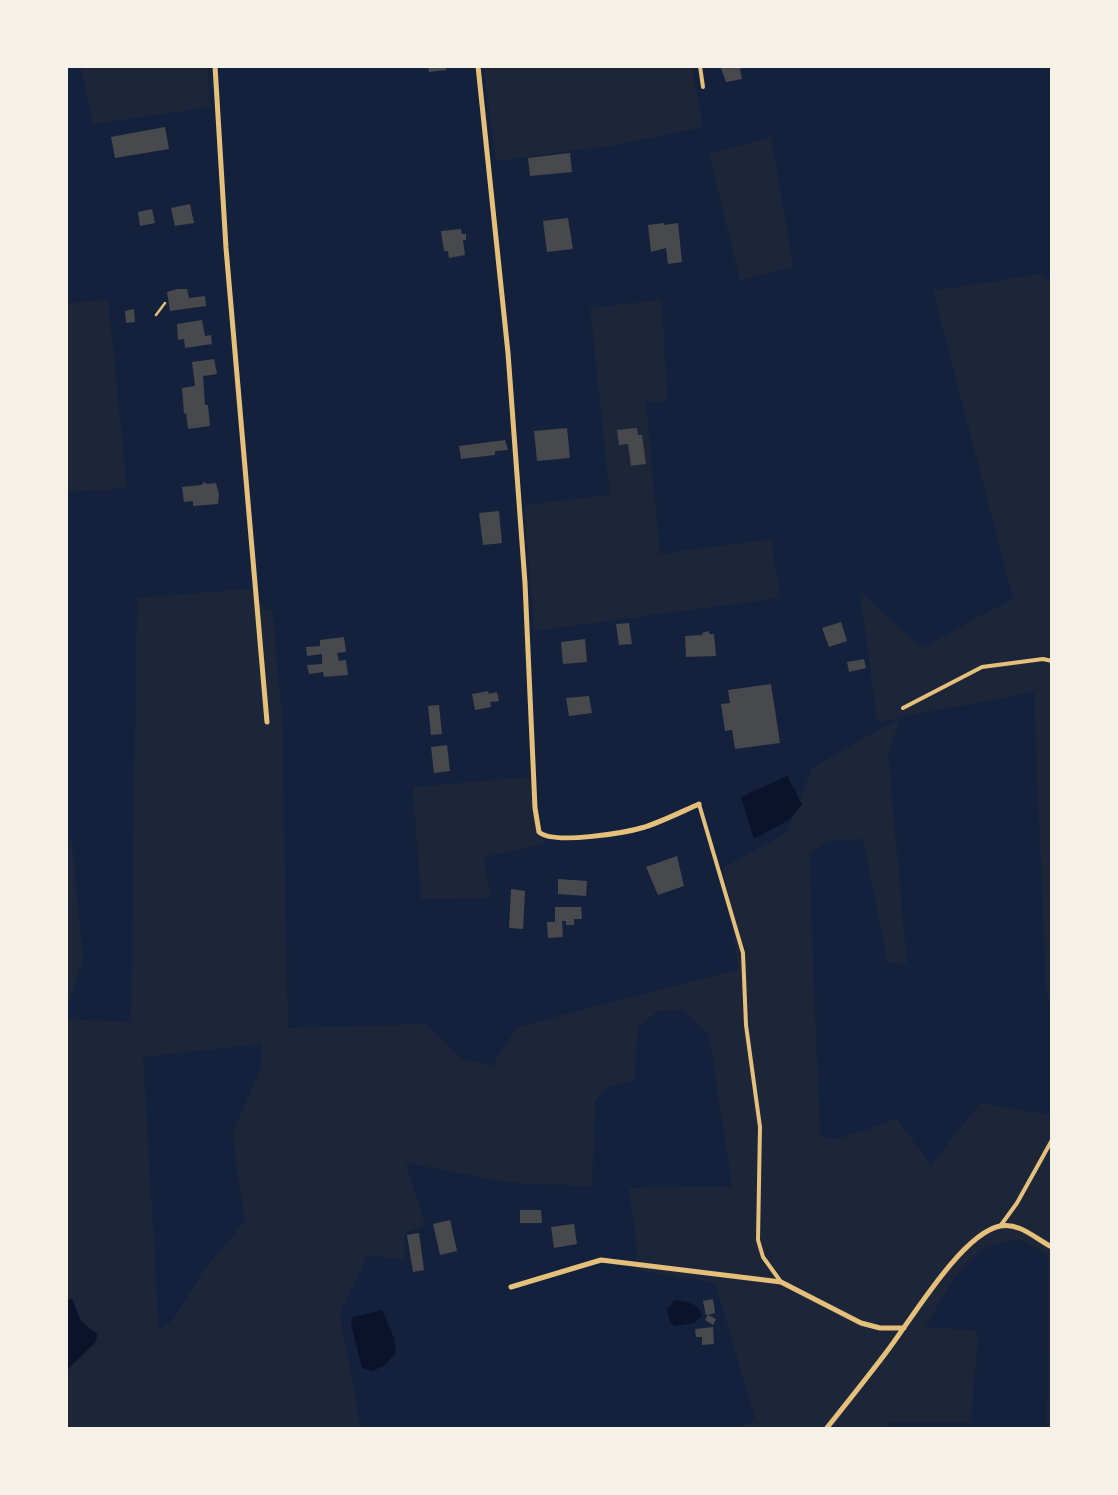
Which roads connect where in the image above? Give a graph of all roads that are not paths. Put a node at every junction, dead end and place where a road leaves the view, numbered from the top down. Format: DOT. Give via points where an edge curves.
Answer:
graph roads {
  1 [pos="215,66"];
  2 [pos="478,66"];
  3 [pos="700,66"];
  4 [pos="703,87"];
  5 [pos="1052,661"];
  6 [pos="903,708"];
  7 [pos="267,722"];
  8 [pos="699,804"];
  9 [pos="1052,1140"];
  10 [pos="1001,1225"];
  11 [pos="1052,1247"];
  12 [pos="782,1282"];
  13 [pos="511,1287"];
  14 [pos="904,1328"];
  15 [pos="826,1429"];
  1 -- 7 [label="street" via="226,248"];
  2 -- 8 [label="street" via="508,353 525,583 538,832 544,837 558,838 621,833"];
  3 -- 4 [label="lane"];
  5 -- 6 [label="lane" via="1043,659 982,667"];
  8 -- 12 [label="lane" via="743,953 746,1026 760,1127 758,1240 762,1257"];
  9 -- 10 [label="lane"];
  10 -- 11 [label="street" via="1014,1226"];
  10 -- 14 [label="street" via="984,1232 965,1249"];
  12 -- 13 [label="street" via="601,1260"];
  12 -- 14 [label="street" via="861,1323 880,1328"];
  14 -- 15 [label="street"];
}
